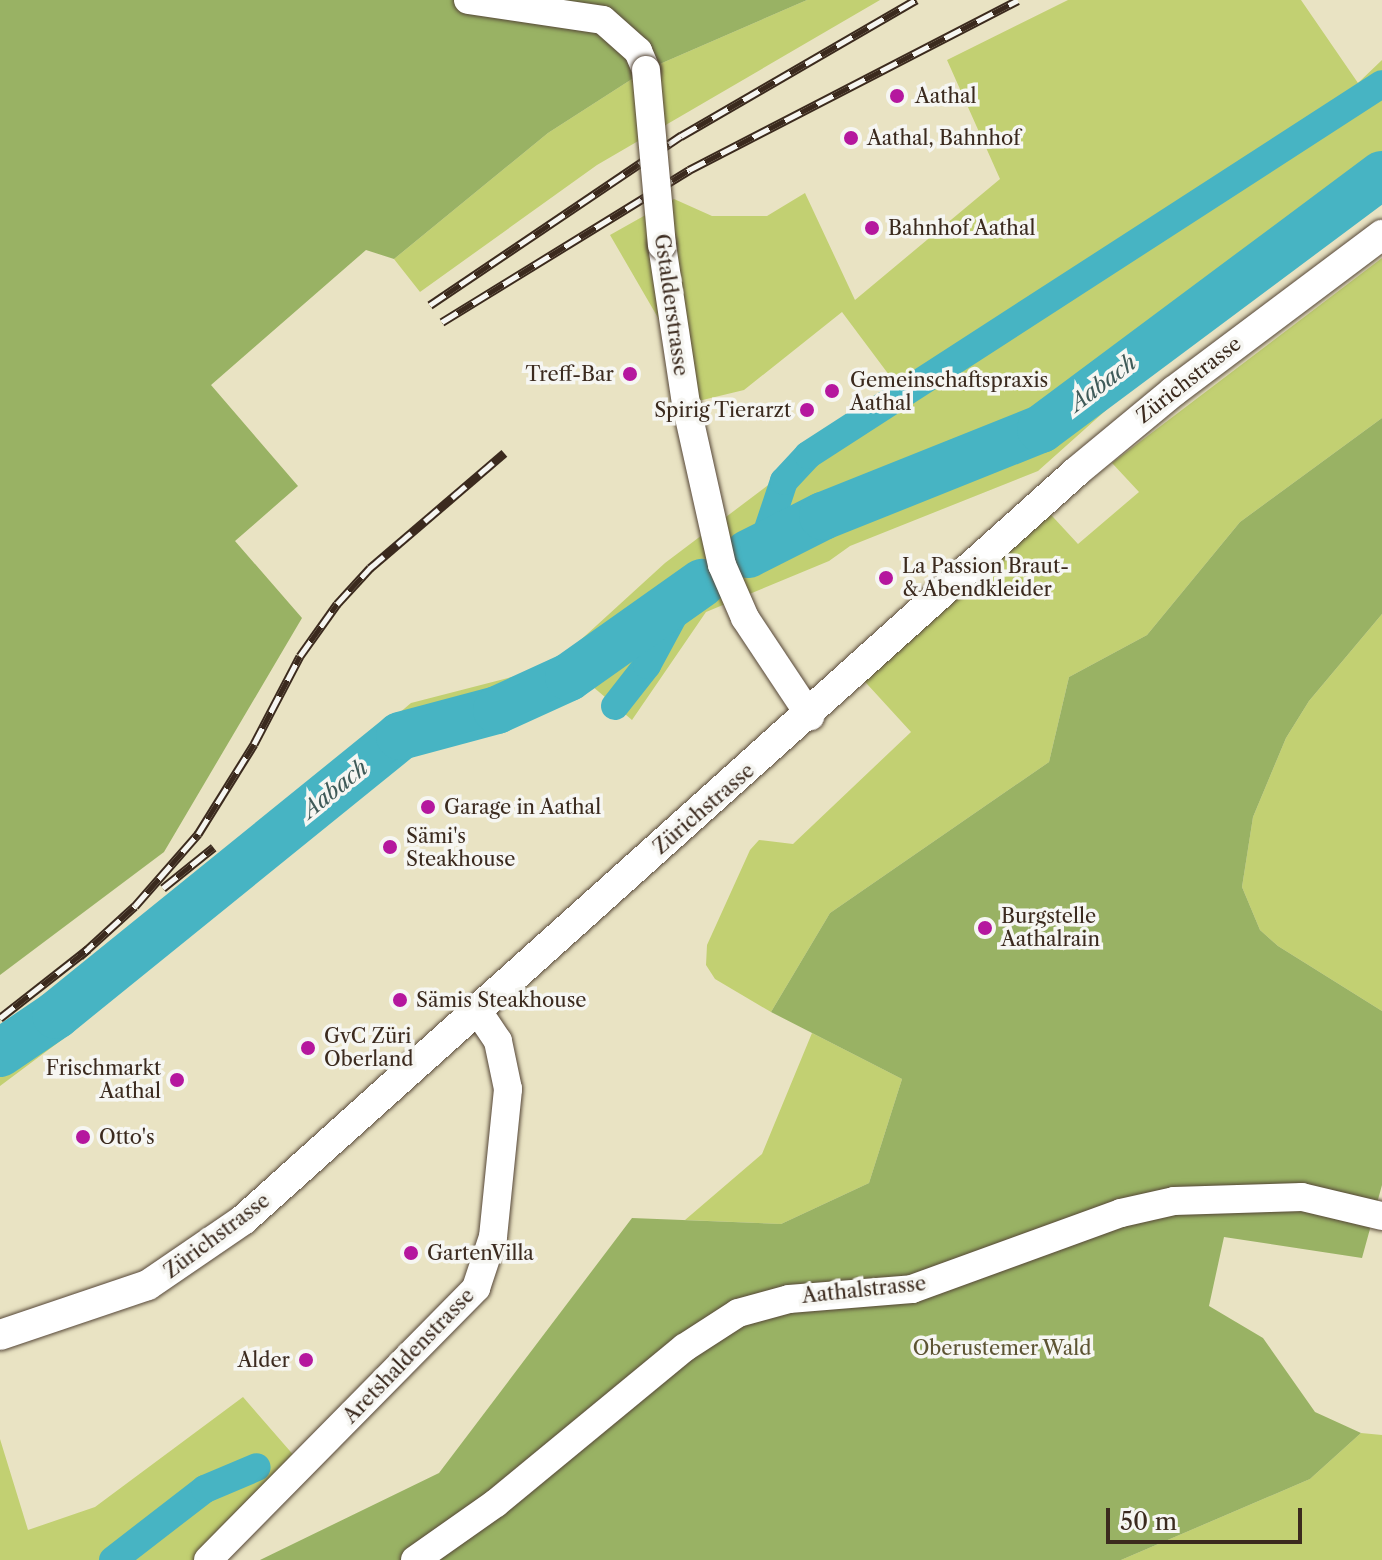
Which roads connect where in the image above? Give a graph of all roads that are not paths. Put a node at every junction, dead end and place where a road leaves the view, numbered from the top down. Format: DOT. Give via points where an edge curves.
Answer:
graph roads {
  1 [pos="468,0"];
  2 [pos="1382,235"];
  3 [pos="810,716"];
  4 [pos="478,1011"];
  5 [pos="1382,1216"];
  6 [pos="0,1335"];
  7 [pos="208,1560"];
  8 [pos="415,1560"];
  1 -- 3 [label="street, Gstalderstrasse, bridge" via="603,20 638,51 646,70 662,245 686,404 722,565 745,618"];
  2 -- 3 [label="main road, Zürichstrasse" via="1076,472"];
  3 -- 4 [label="main road, Zürichstrasse"];
  4 -- 6 [label="main road, Zürichstrasse" via="262,1204 195,1256 117,1299"];
  4 -- 7 [label="street, Aretshaldenstrasse" via="504,1056 508,1089 493,1237 476,1288"];
  5 -- 8 [label="street, Aathalstrasse" via="1302,1197 1174,1201 1121,1213 912,1289 789,1299 751,1308 684,1348 496,1503"];
}
